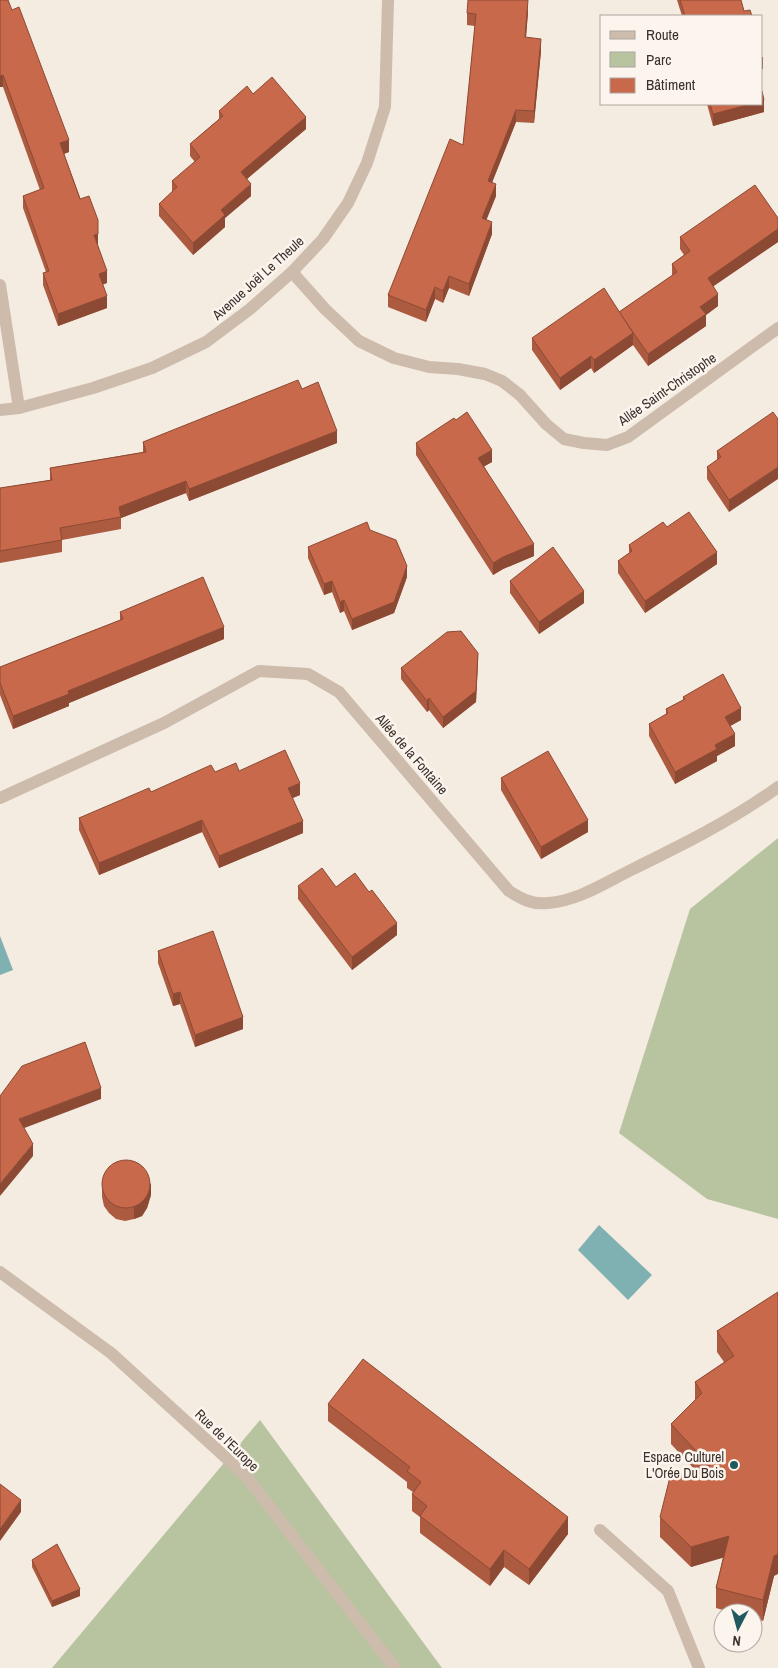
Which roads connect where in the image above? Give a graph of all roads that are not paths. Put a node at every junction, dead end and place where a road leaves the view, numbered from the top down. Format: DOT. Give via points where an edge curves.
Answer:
graph roads {
  1 [pos="388,0"];
  2 [pos="292,272"];
  3 [pos="0,285"];
  4 [pos="778,328"];
  5 [pos="19,408"];
  6 [pos="0,410"];
  7 [pos="778,787"];
  8 [pos="0,798"];
  9 [pos="0,1272"];
  10 [pos="600,1530"];
  11 [pos="395,1668"];
  12 [pos="699,1668"];
  1 -- 2 [label="street, Avenue Joël Le Theule" via="385,107 367,162 348,203 324,239"];
  2 -- 4 [label="street, Allée Saint-Christophe" via="359,341 394,358 485,374 520,395 564,439 584,444 607,444 628,437"];
  2 -- 5 [label="street, Avenue Joël Le Theule" via="206,342 152,368"];
  3 -- 5 [label="street"];
  5 -- 6 [label="street, Avenue Joël Le Theule"];
  7 -- 8 [label="street, Allée de la Fontaine" via="749,808 690,841 574,899 546,904 526,902 509,891 339,692 308,674 259,671 164,723"];
  9 -- 11 [label="street, Rue de l'Europe" via="112,1353 245,1475"];
  10 -- 12 [label="street" via="668,1592"];
}
